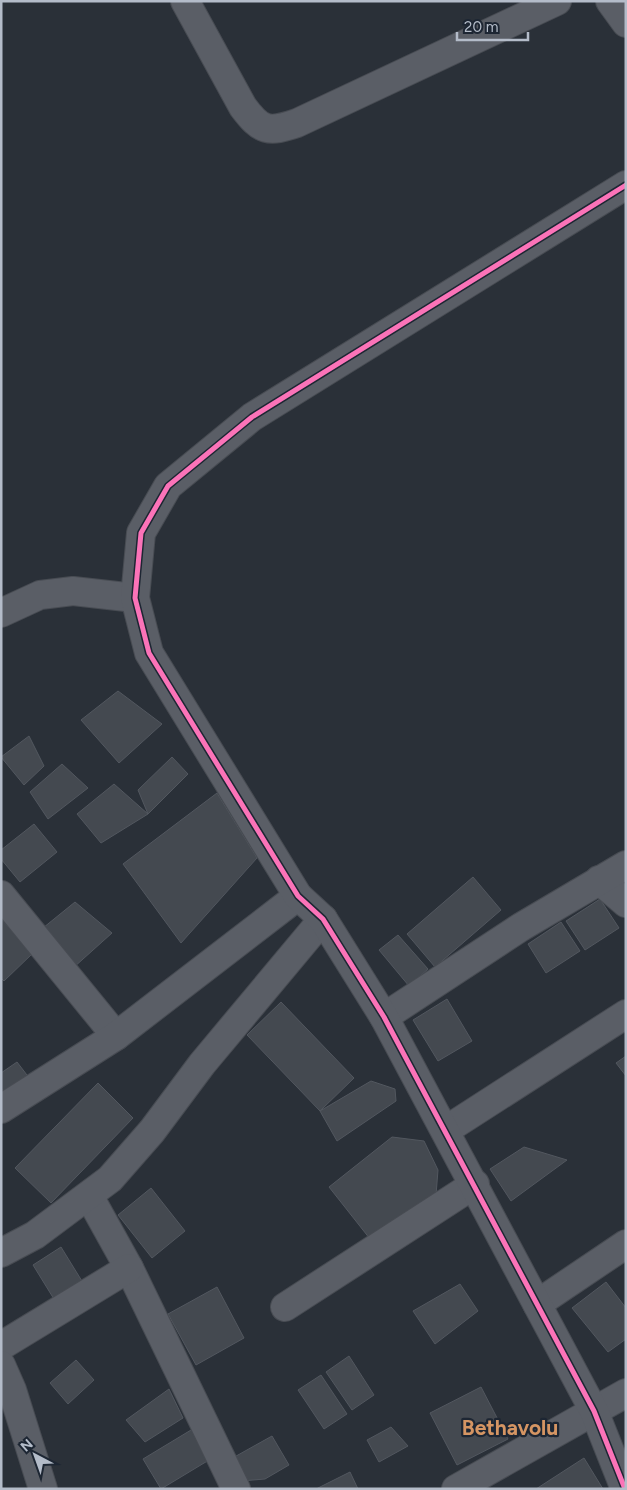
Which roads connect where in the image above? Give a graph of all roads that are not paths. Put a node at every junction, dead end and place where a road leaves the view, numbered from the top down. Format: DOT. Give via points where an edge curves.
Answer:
graph roads {
  1 [pos="185,1"];
  2 [pos="557,1"];
  3 [pos="610,1"];
  4 [pos="626,23"];
  5 [pos="626,185"];
  6 [pos="135,598"];
  7 [pos="1,613"];
  8 [pos="626,865"];
  9 [pos="599,880"];
  10 [pos="1,895"];
  11 [pos="298,896"];
  12 [pos="626,903"];
  13 [pos="323,919"];
  14 [pos="626,1014"];
  15 [pos="384,1017"];
  16 [pos="116,1036"];
  17 [pos="1,1109"];
  18 [pos="446,1130"];
  19 [pos="475,1184"];
  20 [pos="89,1196"];
  21 [pos="626,1244"];
  22 [pos="1,1253"];
  23 [pos="129,1268"];
  24 [pos="537,1304"];
  25 [pos="285,1307"];
  26 [pos="1,1346"];
  27 [pos="1,1364"];
  28 [pos="626,1392"];
  29 [pos="594,1411"];
  30 [pos="43,1489"];
  31 [pos="236,1489"];
  32 [pos="456,1489"];
  33 [pos="625,1489"];
  1 -- 2 [label="street" via="243,107 263,128 276,130"];
  3 -- 4 [label="street"];
  5 -- 6 [label="street" via="252,417 168,486 141,533"];
  6 -- 7 [label="street" via="74,591 40,595"];
  6 -- 11 [label="street" via="149,653"];
  8 -- 9 [label="street"];
  9 -- 12 [label="street"];
  9 -- 15 [label="street"];
  10 -- 16 [label="street"];
  11 -- 13 [label="street"];
  11 -- 16 [label="street"];
  13 -- 15 [label="street"];
  13 -- 20 [label="street" via="202,1064 152,1131 110,1179"];
  14 -- 18 [label="street"];
  15 -- 18 [label="street"];
  16 -- 17 [label="street"];
  18 -- 19 [label="street"];
  19 -- 24 [label="street"];
  19 -- 25 [label="street"];
  20 -- 22 [label="street" via="35,1235"];
  20 -- 23 [label="street"];
  21 -- 24 [label="street"];
  23 -- 26 [label="street"];
  23 -- 31 [label="street"];
  24 -- 29 [label="street"];
  27 -- 30 [label="street"];
  28 -- 29 [label="street"];
  29 -- 32 [label="street"];
  29 -- 33 [label="street"];
}
